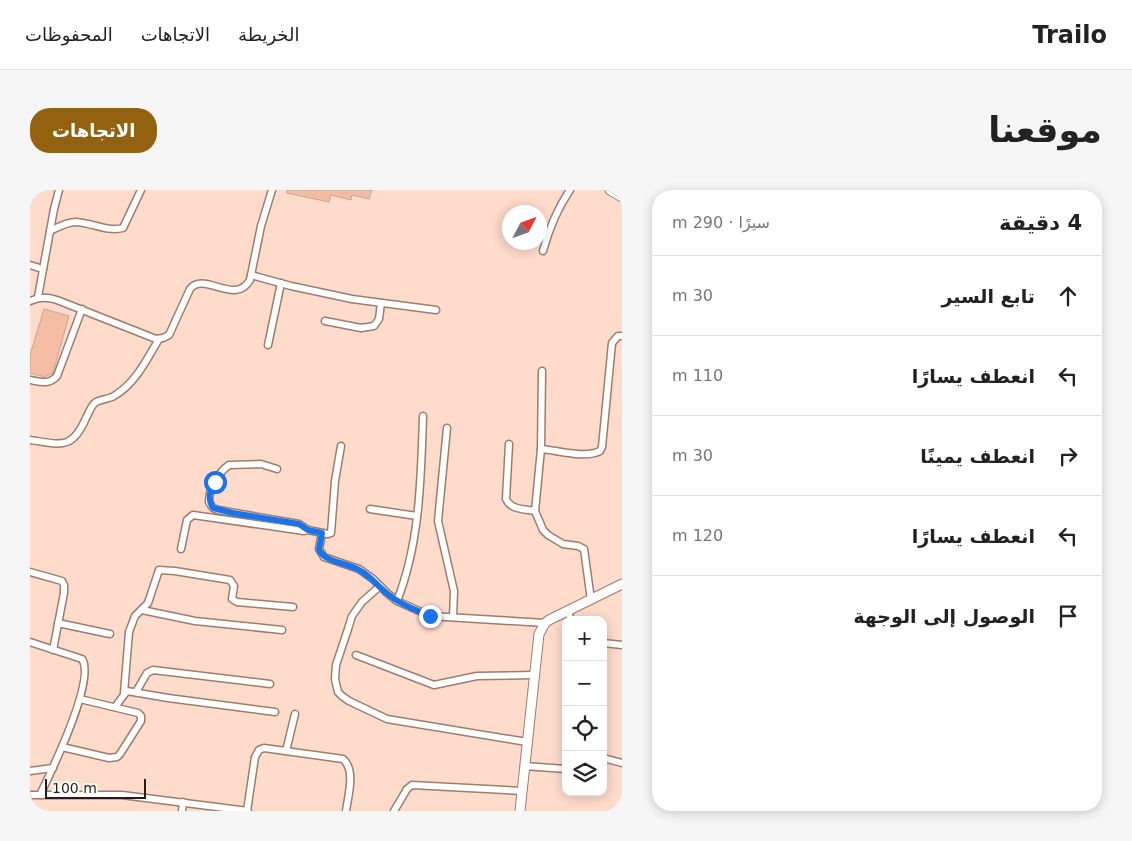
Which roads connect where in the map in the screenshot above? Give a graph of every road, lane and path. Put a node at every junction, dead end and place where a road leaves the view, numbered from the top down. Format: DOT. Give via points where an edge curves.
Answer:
graph roads {
  1 [pos="59,190"];
  2 [pos="141,190"];
  3 [pos="272,190"];
  4 [pos="570,190"];
  5 [pos="610,190"];
  6 [pos="621,194"];
  7 [pos="50,231"];
  8 [pos="543,251"];
  9 [pos="30,265"];
  10 [pos="43,269"];
  11 [pos="251,275"];
  12 [pos="280,283"];
  13 [pos="38,297"];
  14 [pos="30,301"];
  15 [pos="381,302"];
  16 [pos="82,309"];
  17 [pos="436,310"];
  18 [pos="325,321"];
  19 [pos="622,336"];
  20 [pos="159,338"];
  21 [pos="268,345"];
  22 [pos="542,370"];
  23 [pos="30,380"];
  24 [pos="423,416"];
  25 [pos="447,428"];
  26 [pos="30,440"];
  27 [pos="509,444"];
  28 [pos="341,446"];
  29 [pos="540,449"];
  30 [pos="277,468"];
  31 [pos="370,508"];
  32 [pos="534,511"];
  33 [pos="417,516"];
  34 [pos="308,530"];
  35 [pos="322,533"];
  36 [pos="181,549"];
  37 [pos="30,572"];
  38 [pos="622,584"];
  39 [pos="380,586"];
  40 [pos="590,600"];
  41 [pos="397,601"];
  42 [pos="293,607"];
  43 [pos="142,610"];
  44 [pos="569,616"];
  45 [pos="453,617"];
  46 [pos="562,618"];
  47 [pos="58,623"];
  48 [pos="545,623"];
  49 [pos="282,630"];
  50 [pos="110,634"];
  51 [pos="30,642"];
  52 [pos="607,643"];
  53 [pos="622,645"];
  54 [pos="52,650"];
  55 [pos="356,655"];
  56 [pos="534,676"];
  57 [pos="270,684"];
  58 [pos="136,692"];
  59 [pos="124,693"];
  60 [pos="80,698"];
  61 [pos="115,707"];
  62 [pos="275,712"];
  63 [pos="295,714"];
  64 [pos="527,742"];
  65 [pos="62,747"];
  66 [pos="286,752"];
  67 [pos="607,759"];
  68 [pos="622,763"];
  69 [pos="524,766"];
  70 [pos="53,768"];
  71 [pos="562,769"];
  72 [pos="30,771"];
  73 [pos="522,791"];
  74 [pos="30,795"];
  75 [pos="40,795"];
  76 [pos="183,802"];
  77 [pos="182,811"];
  78 [pos="248,811"];
  79 [pos="346,811"];
  80 [pos="394,811"];
  81 [pos="520,811"];
  1 -- 7 [label="street"];
  2 -- 7 [label="street" via="123,228 115,230 75,222"];
  3 -- 11 [label="street"];
  4 -- 8 [label="street" via="558,208"];
  5 -- 6 [label="street"];
  7 -- 10 [label="street"];
  9 -- 10 [label="street"];
  10 -- 13 [label="street"];
  11 -- 12 [label="street"];
  11 -- 20 [label="street" via="247,286 242,289 194,284 169,335"];
  12 -- 15 [label="street"];
  12 -- 21 [label="street"];
  13 -- 14 [label="street"];
  13 -- 16 [label="street" via="48,297"];
  15 -- 17 [label="street"];
  15 -- 18 [label="street" via="379,319 374,326 361,328"];
  16 -- 20 [label="street"];
  16 -- 23 [label="street" via="57,376 48,383"];
  19 -- 29 [label="street" via="612,343 602,449 595,454 585,454"];
  20 -- 26 [label="street" via="136,377 124,390 95,402 81,430 69,442 62,445"];
  22 -- 29 [label="street"];
  24 -- 33 [label="street"];
  25 -- 45 [label="street" via="438,521 454,591"];
  27 -- 32 [label="street" via="506,499 513,507"];
  28 -- 35 [label="street" via="332,532"];
  29 -- 32 [label="street"];
  30 -- 34 [label="street" via="261,464 229,465 211,489 210,502 218,510 299,524"];
  31 -- 33 [label="street"];
  32 -- 40 [label="street" via="548,535 563,544 584,549"];
  33 -- 41 [label="street" via="409,566"];
  34 -- 35 [label="street"];
  34 -- 36 [label="street" via="193,515 187,520"];
  35 -- 39 [label="street" via="319,549 322,554 359,570"];
  37 -- 47 [label="street" via="63,582"];
  38 -- 40 [label="street"];
  39 -- 41 [label="street"];
  39 -- 64 [label="street" via="352,616 336,665 338,692 349,702 387,719"];
  40 -- 44 [label="street"];
  41 -- 45 [label="street" via="430,616"];
  42 -- 43 [label="street" via="237,602 232,599 234,586 230,580 160,569 148,603"];
  43 -- 49 [label="street" via="196,621"];
  43 -- 59 [label="street" via="135,616 129,632"];
  45 -- 48 [label="street"];
  46 -- 48 [label="street"];
  47 -- 50 [label="street"];
  47 -- 54 [label="street"];
  48 -- 56 [label="street" via="539,634"];
  51 -- 54 [label="street"];
  52 -- 53 [label="street"];
  54 -- 60 [label="street" via="84,662 86,671"];
  55 -- 56 [label="street" via="434,685 477,676"];
  56 -- 64 [label="street"];
  57 -- 58 [label="street" via="153,670 146,674"];
  58 -- 59 [label="street"];
  58 -- 62 [label="street"];
  59 -- 61 [label="street"];
  60 -- 61 [label="street"];
  60 -- 65 [label="street"];
  61 -- 65 [label="street" via="138,713 142,718 118,756 110,758"];
  63 -- 66 [label="street"];
  64 -- 69 [label="street"];
  65 -- 70 [label="street"];
  66 -- 78 [label="street" via="264,748 256,753"];
  66 -- 79 [label="street" via="347,762 350,775"];
  67 -- 68 [label="street"];
  69 -- 71 [label="street"];
  69 -- 73 [label="street"];
  70 -- 72 [label="street"];
  70 -- 75 [label="street"];
  73 -- 80 [label="street" via="412,785"];
  73 -- 81 [label="street"];
  74 -- 75 [label="street"];
  75 -- 76 [label="street" via="122,795"];
  76 -- 77 [label="street"];
  76 -- 78 [label="street"];
}
